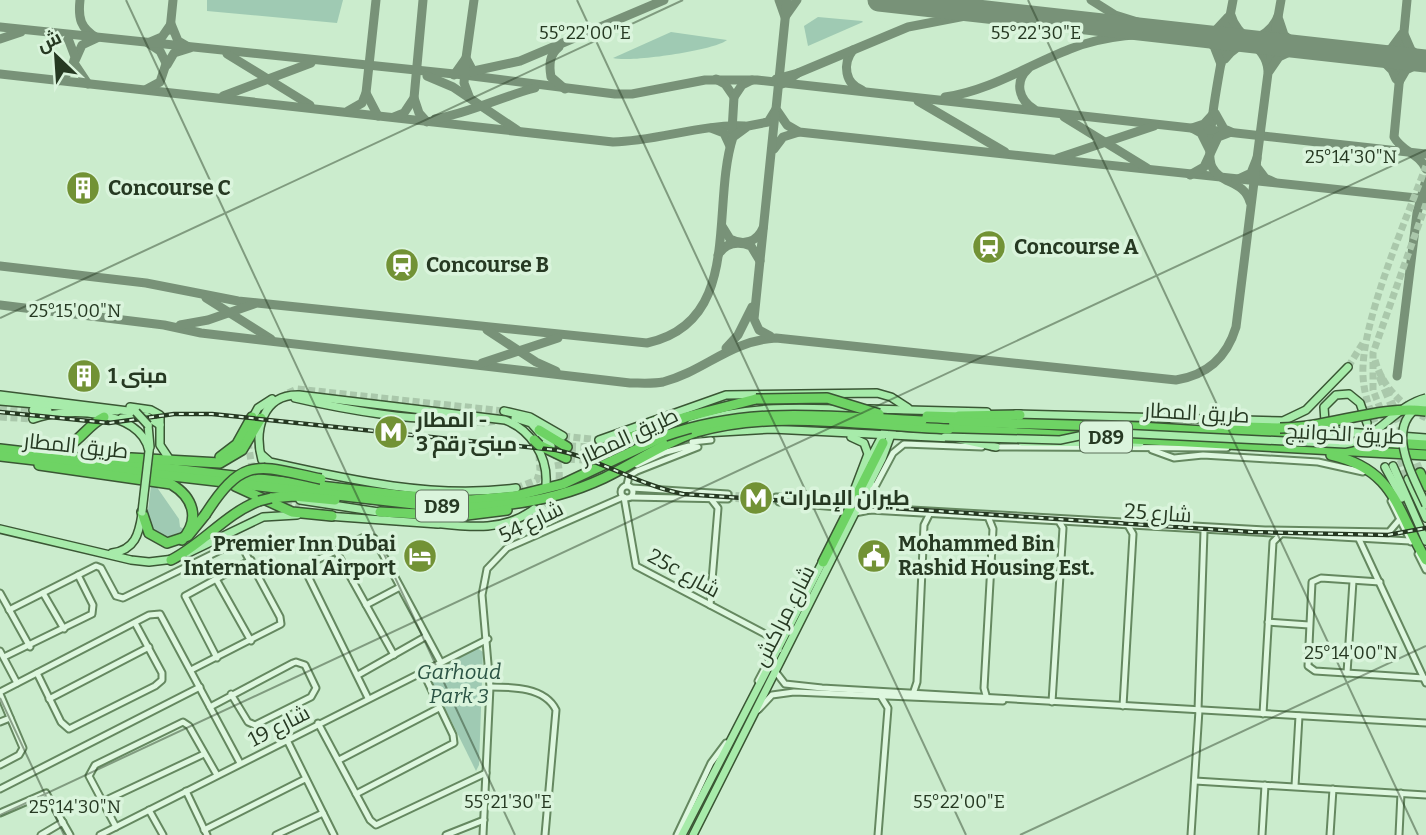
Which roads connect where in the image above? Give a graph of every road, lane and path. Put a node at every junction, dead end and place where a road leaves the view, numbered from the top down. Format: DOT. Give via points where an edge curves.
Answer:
graph roads {
  1 [pos="1348,367"];
  2 [pos="0,395"];
  3 [pos="282,396"];
  4 [pos="887,396"];
  5 [pos="29,398"];
  6 [pos="1426,400"];
  7 [pos="0,403"];
  8 [pos="19,403"];
  9 [pos="48,406"];
  10 [pos="98,406"];
  11 [pos="790,408"];
  12 [pos="125,409"];
  13 [pos="932,410"];
  14 [pos="504,411"];
  15 [pos="706,411"];
  16 [pos="1426,411"];
  17 [pos="33,414"];
  18 [pos="259,415"];
  19 [pos="1020,415"];
  20 [pos="955,416"];
  21 [pos="104,417"];
  22 [pos="519,417"];
  23 [pos="915,417"];
  24 [pos="115,418"];
  25 [pos="894,422"];
  26 [pos="1367,423"];
  27 [pos="160,425"];
  28 [pos="1075,425"];
  29 [pos="803,431"];
  30 [pos="696,432"];
  31 [pos="1279,432"];
  32 [pos="837,434"];
  33 [pos="949,435"];
  34 [pos="564,436"];
  35 [pos="665,436"];
  36 [pos="883,436"];
  37 [pos="249,437"];
  38 [pos="536,437"];
  39 [pos="912,437"];
  40 [pos="1426,438"];
  41 [pos="711,440"];
  42 [pos="1235,445"];
  43 [pos="1426,445"];
  44 [pos="551,446"];
  45 [pos="567,447"];
  46 [pos="601,447"];
  47 [pos="996,447"];
  48 [pos="1262,447"];
  49 [pos="259,448"];
  50 [pos="1141,448"];
  51 [pos="1180,448"];
  52 [pos="0,449"];
  53 [pos="1313,450"];
  54 [pos="149,451"];
  55 [pos="22,452"];
  56 [pos="662,453"];
  57 [pos="0,456"];
  58 [pos="1424,456"];
  59 [pos="1187,457"];
  60 [pos="79,458"];
  61 [pos="566,458"];
  62 [pos="882,459"];
  63 [pos="170,460"];
  64 [pos="262,460"];
  65 [pos="1389,467"];
  66 [pos="861,473"];
  67 [pos="1420,473"];
  68 [pos="175,474"];
  69 [pos="611,474"];
  70 [pos="1408,479"];
  71 [pos="546,484"];
  72 [pos="869,486"];
  73 [pos="1426,486"];
  74 [pos="627,487"];
  75 [pos="516,488"];
  76 [pos="398,495"];
  77 [pos="554,496"];
  78 [pos="627,497"];
  79 [pos="710,499"];
  80 [pos="778,499"];
  81 [pos="841,499"];
  82 [pos="300,503"];
  83 [pos="609,503"];
  84 [pos="414,504"];
  85 [pos="849,504"];
  86 [pos="1426,505"];
  87 [pos="627,508"];
  88 [pos="895,510"];
  89 [pos="536,511"];
  90 [pos="142,512"];
  91 [pos="334,512"];
  92 [pos="380,512"];
  93 [pos="854,513"];
  94 [pos="929,515"];
  95 [pos="1426,518"];
  96 [pos="989,519"];
  97 [pos="1400,519"];
  98 [pos="438,524"];
  99 [pos="1061,525"];
  100 [pos="1129,527"];
  101 [pos="1141,527"];
  102 [pos="0,529"];
  103 [pos="1204,531"];
  104 [pos="1133,534"];
  105 [pos="1268,534"];
  106 [pos="1393,534"];
  107 [pos="1280,535"];
  108 [pos="1358,537"];
  109 [pos="1368,538"];
  110 [pos="182,540"];
  111 [pos="1410,541"];
  112 [pos="1426,541"];
  113 [pos="1273,542"];
  114 [pos="1366,549"];
  115 [pos="338,550"];
  116 [pos="101,552"];
  117 [pos="171,559"];
  118 [pos="251,560"];
  119 [pos="1426,560"];
  120 [pos="823,562"];
  121 [pos="1426,570"];
  122 [pos="78,575"];
  123 [pos="217,578"];
  124 [pos="1353,581"];
  125 [pos="1380,582"];
  126 [pos="400,587"];
  127 [pos="0,593"];
  128 [pos="43,593"];
  129 [pos="712,593"];
  130 [pos="700,600"];
  131 [pos="366,605"];
  132 [pos="710,605"];
  133 [pos="9,610"];
  134 [pos="136,622"];
  135 [pos="1268,622"];
  136 [pos="1309,625"];
  137 [pos="790,629"];
  138 [pos="62,630"];
  139 [pos="769,636"];
  140 [pos="426,638"];
  141 [pos="250,641"];
  142 [pos="488,641"];
  143 [pos="149,646"];
  144 [pos="28,648"];
  145 [pos="0,650"];
  146 [pos="779,651"];
  147 [pos="392,656"];
  148 [pos="215,659"];
  149 [pos="5,660"];
  150 [pos="438,662"];
  151 [pos="420,671"];
  152 [pos="775,671"];
  153 [pos="192,672"];
  154 [pos="357,673"];
  155 [pos="1347,673"];
  156 [pos="36,674"];
  157 [pos="1425,681"];
  158 [pos="917,682"];
  159 [pos="17,683"];
  160 [pos="200,687"];
  161 [pos="490,687"];
  162 [pos="984,688"];
  163 [pos="794,689"];
  164 [pos="0,693"];
  165 [pos="914,693"];
  166 [pos="922,693"];
  167 [pos="233,694"];
  168 [pos="880,695"];
  169 [pos="967,696"];
  170 [pos="48,697"];
  171 [pos="370,697"];
  172 [pos="904,698"];
  173 [pos="988,699"];
  174 [pos="1,702"];
  175 [pos="1052,702"];
  176 [pos="209,706"];
  177 [pos="1123,706"];
  178 [pos="439,708"];
  179 [pos="1198,710"];
  180 [pos="756,711"];
  181 [pos="1263,714"];
  182 [pos="1299,716"];
  183 [pos="10,717"];
  184 [pos="0,722"];
  185 [pos="320,723"];
  186 [pos="1426,723"];
  187 [pos="285,740"];
  188 [pos="203,752"];
  189 [pos="338,760"];
  190 [pos="239,764"];
  191 [pos="0,765"];
  192 [pos="486,775"];
  193 [pos="215,776"];
  194 [pos="713,777"];
  195 [pos="304,778"];
  196 [pos="1195,781"];
  197 [pos="1265,785"];
  198 [pos="1295,786"];
  199 [pos="0,789"];
  200 [pos="1333,789"];
  201 [pos="185,792"];
  202 [pos="1402,793"];
  203 [pos="356,794"];
  204 [pos="1426,795"];
  205 [pos="103,804"];
  206 [pos="151,809"];
  207 [pos="322,811"];
  208 [pos="0,813"];
  209 [pos="484,818"];
  210 [pos="64,823"];
  211 [pos="114,828"];
  212 [pos="205,831"];
  213 [pos="456,833"];
  214 [pos="692,834"];
  215 [pos="41,835"];
  216 [pos="70,835"];
  217 [pos="100,835"];
  218 [pos="163,835"];
  219 [pos="276,835"];
  220 [pos="334,835"];
  221 [pos="446,835"];
  222 [pos="483,835"];
  223 [pos="545,835"];
  224 [pos="680,835"];
  225 [pos="878,835"];
  226 [pos="1191,835"];
  227 [pos="1262,835"];
  228 [pos="1331,835"];
  229 [pos="1399,835"];
  1 -- 19 [label="main road" via="1306,410 1283,421"];
  2 -- 5 [label="main road"];
  3 -- 18 [label="main road" via="271,399"];
  4 -- 23 [label="main road"];
  4 -- 25 [label="main road"];
  4 -- 46 [label="main road" via="726,394"];
  5 -- 8 [label="main road"];
  5 -- 10 [label="main road"];
  6 -- 33 [label="main road, bridge" via="1406,406 1367,438 1345,444 1098,432 1056,440"];
  6 -- 86 [label="main road, bridge" via="1410,413 1401,436"];
  7 -- 8 [label="main road"];
  7 -- 9 [label="main road" via="39,410"];
  8 -- 9 [label="main road"];
  9 -- 12 [label="main road" via="103,412"];
  10 -- 12 [label="main road"];
  10 -- 27 [label="main road" via="153,411 160,415"];
  11 -- 15 [label="main road" via="766,405"];
  11 -- 25 [label="main road" via="880,412"];
  11 -- 35 [label="main road" via="719,416"];
  12 -- 54 [label="main road, bridge" via="136,412 148,425"];
  13 -- 19 [label="main road"];
  13 -- 23 [label="main road"];
  13 -- 25 [label="main road"];
  14 -- 22 [label="main road"];
  15 -- 23 [label="highway, bridge" via="756,399 827,398 868,412"];
  15 -- 46 [label="highway"];
  16 -- 31 [label="highway, bridge" via="1390,412"];
  17 -- 21 [label="main road"];
  18 -- 37 [label="main road"];
  18 -- 38 [label="main road" via="276,400 295,394 505,420"];
  18 -- 49 [label="main road"];
  18 -- 63 [label="highway" via="245,446 233,457 208,464"];
  19 -- 20 [label="highway"];
  20 -- 23 [label="highway"];
  20 -- 28 [label="highway"];
  21 -- 24 [label="main road"];
  21 -- 55 [label="highway" via="66,449"];
  22 -- 34 [label="main road"];
  22 -- 38 [label="main road"];
  23 -- 25 [label="main road"];
  23 -- 28 [label="highway, طريق المطار / D89"];
  23 -- 35 [label="highway, طريق المطار / D89, bridge" via="763,414 706,422"];
  24 -- 27 [label="main road" via="146,416"];
  24 -- 54 [label="main road" via="137,427"];
  25 -- 36 [label="main road"];
  25 -- 36 [label="main road"];
  25 -- 39 [label="main road"];
  25 -- 62 [label="main road, شارع مراكش"];
  26 -- 40 [label="main road" via="1360,403 1349,394 1333,396 1323,410 1327,426 1339,433"];
  27 -- 63 [label="main road" via="160,445"];
  28 -- 31 [label="highway, طريق المطار / D89" via="1168,429 1181,425"];
  29 -- 30 [label="main road"];
  29 -- 32 [label="main road"];
  29 -- 36 [label="main road"];
  30 -- 33 [label="highway, طريق المطار / D89, bridge" via="772,421"];
  30 -- 69 [label="highway, طريق المطار / D89"];
  31 -- 43 [label="highway, طريق الخوانيج"];
  32 -- 36 [label="main road"];
  32 -- 66 [label="main road" via="857,438 866,446 868,457"];
  33 -- 39 [label="main road"];
  33 -- 42 [label="highway, طريق المطار / D89"];
  33 -- 47 [label="main road"];
  35 -- 76 [label="highway, طريق المطار / D89" via="573,481 525,495 471,500"];
  36 -- 85 [label="main road"];
  36 -- 120 [label="highway"];
  38 -- 44 [label="main road"];
  38 -- 45 [label="highway"];
  38 -- 61 [label="highway"];
  38 -- 71 [label="main road"];
  39 -- 62 [label="main road" via="897,442"];
  41 -- 56 [label="street"];
  42 -- 48 [label="highway, طريق المطار / D89"];
  42 -- 51 [label="street"];
  47 -- 50 [label="street"];
  47 -- 72 [label="street" via="908,443 896,450 876,485"];
  48 -- 53 [label="highway, طريق الخوانيج / D89"];
  49 -- 64 [label="main road"];
  49 -- 75 [label="main road" via="271,462 366,482 460,492"];
  50 -- 51 [label="street"];
  50 -- 59 [label="street"];
  51 -- 59 [label="street" via="1172,450 1172,455"];
  52 -- 55 [label="highway, طريق المطار / D89"];
  53 -- 58 [label="highway, طريق الخوانيج / D89"];
  53 -- 119 [label="highway" via="1354,461 1377,474"];
  54 -- 90 [label="main road, bridge"];
  55 -- 60 [label="highway, طريق المطار / D89"];
  56 -- 69 [label="street"];
  56 -- 74 [label="street, شارع 54" via="698,447 637,471 629,476"];
  57 -- 68 [label="highway, طريق المطار / D89"];
  57 -- 110 [label="highway" via="171,484 182,491 192,508 193,524"];
  59 -- 97 [label="street" via="1350,467 1372,477"];
  60 -- 63 [label="highway"];
  60 -- 76 [label="highway, طريق المطار / D89"];
  62 -- 72 [label="main road, شارع مراكش"];
  65 -- 112 [label="main road"];
  66 -- 81 [label="main road"];
  66 -- 85 [label="main road"];
  67 -- 73 [label="highway"];
  68 -- 84 [label="highway, طريق المطار / D89"];
  68 -- 91 [label="highway" via="243,488 292,512"];
  69 -- 77 [label="highway, طريق المطار / D89"];
  70 -- 95 [label="main road"];
  72 -- 93 [label="main road, شارع مراكش"];
  74 -- 78 [label="street"];
  74 -- 78 [label="street, 25c شارع"];
  74 -- 79 [label="street" via="728,496"];
  74 -- 83 [label="street, شارع 54"];
  76 -- 110 [label="highway, bridge" via="266,468 246,470 225,485"];
  77 -- 84 [label="highway, طريق المطار / D89" via="489,507"];
  77 -- 92 [label="highway" via="477,515"];
  78 -- 79 [label="street"];
  78 -- 83 [label="street, شارع 54"];
  78 -- 87 [label="street, 25c شارع"];
  79 -- 129 [label="street" via="718,508"];
  80 -- 81 [label="street" via="837,507"];
  82 -- 91 [label="main road"];
  83 -- 87 [label="street"];
  83 -- 142 [label="street, شارع 54" via="507,548 494,559 482,589"];
  84 -- 117 [label="highway, bridge" via="271,498 236,512 197,545"];
  85 -- 120 [label="main road, شارع مراكش"];
  87 -- 130 [label="street, 25c شارع" via="636,566"];
  88 -- 93 [label="street, شارع 25" via="874,502 870,510"];
  88 -- 94 [label="street, شارع 25"];
  88 -- 106 [label="street, شارع 25"];
  89 -- 98 [label="main road" via="510,523 483,527"];
  90 -- 110 [label="highway" via="147,530 157,540"];
  90 -- 116 [label="main road" via="132,544 121,551"];
  91 -- 92 [label="main road"];
  91 -- 98 [label="main road"];
  91 -- 117 [label="main road" via="263,517"];
  92 -- 98 [label="main road"];
  93 -- 152 [label="main road, شارع مراكش"];
  94 -- 96 [label="street, شارع 25"];
  94 -- 158 [label="street" via="924,525"];
  96 -- 99 [label="street, شارع 25"];
  96 -- 162 [label="street" via="993,529"];
  97 -- 106 [label="street"];
  97 -- 111 [label="street"];
  99 -- 100 [label="street, شارع 25"];
  99 -- 175 [label="street"];
  100 -- 101 [label="street, شارع 25"];
  100 -- 104 [label="street"];
  101 -- 103 [label="street, شارع 25"];
  101 -- 104 [label="street"];
  102 -- 116 [label="main road"];
  103 -- 105 [label="street, شارع 25"];
  103 -- 179 [label="street"];
  104 -- 177 [label="street"];
  105 -- 107 [label="street, شارع 25"];
  105 -- 113 [label="street"];
  106 -- 109 [label="street, شارع 25"];
  106 -- 111 [label="street, شارع 25"];
  107 -- 108 [label="street, شارع 25"];
  107 -- 113 [label="street"];
  108 -- 109 [label="street, شارع 25"];
  108 -- 114 [label="street"];
  109 -- 114 [label="street"];
  111 -- 121 [label="street"];
  113 -- 135 [label="street"];
  114 -- 125 [label="street"];
  115 -- 126 [label="street" via="364,537 374,538"];
  115 -- 131 [label="street"];
  115 -- 154 [label="street" via="307,569 308,576"];
  116 -- 117 [label="main road" via="149,562"];
  118 -- 122 [label="street" via="242,543 233,541 125,597 118,597 102,568"];
  118 -- 123 [label="street"];
  118 -- 141 [label="street" via="280,617 278,628"];
  120 -- 137 [label="main road, شارع مراكش"];
  122 -- 128 [label="street"];
  122 -- 138 [label="street" via="93,605 90,616"];
  123 -- 141 [label="street"];
  123 -- 148 [label="street" via="185,596"];
  124 -- 125 [label="street"];
  124 -- 136 [label="street" via="1317,579 1311,587"];
  124 -- 155 [label="street"];
  125 -- 157 [label="street"];
  126 -- 131 [label="street"];
  126 -- 140 [label="street"];
  127 -- 133 [label="street"];
  128 -- 133 [label="street"];
  128 -- 138 [label="street"];
  129 -- 130 [label="street"];
  129 -- 132 [label="street"];
  130 -- 132 [label="street, 25c شارع"];
  131 -- 147 [label="street"];
  132 -- 139 [label="street, 25c شارع"];
  133 -- 144 [label="street"];
  134 -- 143 [label="street"];
  134 -- 153 [label="street" via="156,613 163,616"];
  134 -- 156 [label="street"];
  135 -- 136 [label="street"];
  135 -- 181 [label="street"];
  136 -- 155 [label="street" via="1307,664 1311,670"];
  137 -- 139 [label="street" via="778,637"];
  137 -- 146 [label="main road, شارع مراكش"];
  138 -- 144 [label="street"];
  139 -- 146 [label="street, 25c شارع"];
  140 -- 147 [label="street"];
  140 -- 150 [label="street"];
  141 -- 148 [label="street"];
  142 -- 150 [label="street, شارع 19"];
  142 -- 161 [label="street, شارع 54"];
  143 -- 170 [label="street"];
  143 -- 170 [label="street" via="162,680 84,723 65,727"];
  144 -- 149 [label="street"];
  145 -- 149 [label="street"];
  146 -- 194 [label="main road, شارع مراكش"];
  146 -- 224 [label="street" via="764,667 712,763"];
  147 -- 154 [label="street"];
  148 -- 153 [label="street"];
  149 -- 159 [label="street"];
  150 -- 151 [label="street, شارع 19"];
  151 -- 171 [label="street, شارع 19"];
  151 -- 178 [label="street"];
  152 -- 163 [label="street" via="782,683"];
  152 -- 180 [label="main road, شارع مراكش"];
  153 -- 160 [label="street"];
  154 -- 171 [label="street"];
  155 -- 157 [label="street"];
  156 -- 159 [label="street"];
  156 -- 170 [label="street"];
  158 -- 165 [label="street"];
  158 -- 166 [label="street"];
  159 -- 164 [label="street"];
  160 -- 176 [label="street"];
  160 -- 199 [label="street"];
  161 -- 192 [label="street, شارع 54"];
  161 -- 223 [label="street" via="519,688 555,706"];
  162 -- 169 [label="street"];
  162 -- 173 [label="street"];
  163 -- 165 [label="street"];
  163 -- 168 [label="street"];
  163 -- 180 [label="street" via="772,695"];
  164 -- 174 [label="street"];
  165 -- 166 [label="street"];
  165 -- 172 [label="street"];
  166 -- 169 [label="street"];
  167 -- 167 [label="street" via="248,722 258,724 311,697 316,686 303,664 296,662"];
  167 -- 176 [label="street"];
  168 -- 172 [label="street"];
  168 -- 225 [label="street" via="888,708"];
  169 -- 173 [label="street"];
  171 -- 185 [label="street, شارع 19"];
  172 -- 173 [label="street"];
  173 -- 175 [label="street"];
  174 -- 183 [label="street"];
  175 -- 177 [label="street"];
  176 -- 190 [label="street"];
  177 -- 179 [label="street"];
  178 -- 189 [label="street"];
  178 -- 203 [label="street" via="454,740 449,746"];
  179 -- 181 [label="street"];
  179 -- 196 [label="street"];
  180 -- 214 [label="main road, شارع مراكش"];
  181 -- 182 [label="street"];
  182 -- 186 [label="street"];
  182 -- 198 [label="street"];
  183 -- 184 [label="street"];
  183 -- 191 [label="street" via="23,751"];
  185 -- 187 [label="street, شارع 19"];
  185 -- 189 [label="street"];
  187 -- 190 [label="street, شارع 19"];
  187 -- 195 [label="street"];
  188 -- 193 [label="street"];
  188 -- 205 [label="street"];
  188 -- 205 [label="street" via="186,723 177,723 89,770"];
  189 -- 203 [label="street"];
  190 -- 193 [label="street, شارع 19"];
  192 -- 203 [label="street" via="376,825"];
  192 -- 209 [label="street, شارع 54"];
  193 -- 201 [label="street, شارع 19"];
  194 -- 214 [label="main road"];
  194 -- 224 [label="main road, شارع مراكش"];
  195 -- 207 [label="street"];
  195 -- 212 [label="street"];
  196 -- 197 [label="street"];
  196 -- 226 [label="street"];
  197 -- 198 [label="street"];
  197 -- 227 [label="street"];
  198 -- 200 [label="street"];
  200 -- 202 [label="street"];
  200 -- 228 [label="street"];
  201 -- 206 [label="street, شارع 19"];
  201 -- 212 [label="street"];
  202 -- 204 [label="street"];
  202 -- 229 [label="street"];
  205 -- 211 [label="street"];
  206 -- 211 [label="street, شارع 19"];
  206 -- 218 [label="street"];
  207 -- 219 [label="street"];
  207 -- 220 [label="street"];
  208 -- 210 [label="street" via="46,793"];
  209 -- 213 [label="street"];
  209 -- 222 [label="street, شارع 54"];
  210 -- 215 [label="street"];
  210 -- 216 [label="street"];
  211 -- 217 [label="street, شارع 19"];
  213 -- 221 [label="street"];
}
